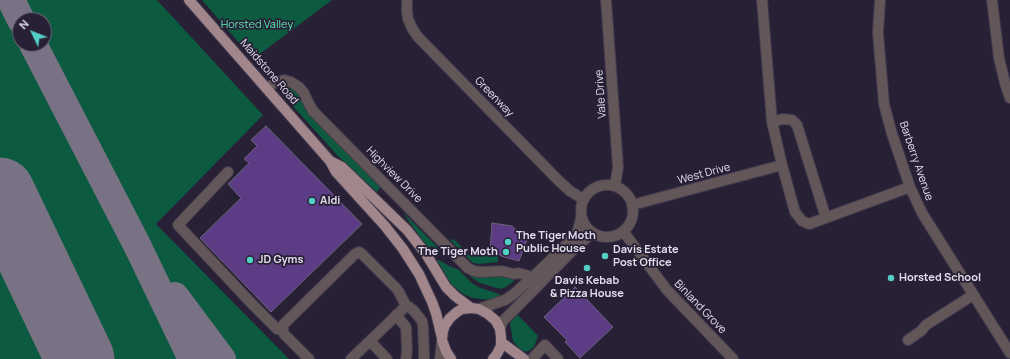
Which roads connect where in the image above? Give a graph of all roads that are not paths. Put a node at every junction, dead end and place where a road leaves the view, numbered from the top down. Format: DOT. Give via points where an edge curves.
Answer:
graph roads {
  1 [pos="189,0"];
  2 [pos="407,0"];
  3 [pos="606,0"];
  4 [pos="762,0"];
  5 [pos="880,0"];
  6 [pos="992,0"];
  7 [pos="267,88"];
  8 [pos="1010,98"];
  9 [pos="772,122"];
  10 [pos="330,161"];
  11 [pos="782,166"];
  12 [pos="228,172"];
  13 [pos="615,186"];
  14 [pos="910,187"];
  15 [pos="583,199"];
  16 [pos="632,205"];
  17 [pos="581,218"];
  18 [pos="826,218"];
  19 [pos="623,231"];
  20 [pos="592,233"];
  21 [pos="514,274"];
  22 [pos="531,278"];
  23 [pos="523,286"];
  24 [pos="973,295"];
  25 [pos="405,305"];
  26 [pos="475,308"];
  27 [pos="396,315"];
  28 [pos="500,329"];
  29 [pos="283,330"];
  30 [pos="442,339"];
  31 [pos="908,340"];
  32 [pos="370,341"];
  33 [pos="501,342"];
  34 [pos="1010,353"];
  35 [pos="309,359"];
  36 [pos="351,359"];
  37 [pos="387,359"];
  38 [pos="406,359"];
  39 [pos="424,359"];
  40 [pos="440,359"];
  41 [pos="451,359"];
  42 [pos="493,359"];
  43 [pos="524,359"];
  44 [pos="532,359"];
  45 [pos="558,359"];
  46 [pos="734,359"];
  1 -- 7 [label="main road, Maidstone Road"];
  2 -- 15 [label="street, Greenway" via="408,19 418,37 559,181"];
  3 -- 13 [label="street, Vale Drive" via="618,167"];
  4 -- 9 [label="street"];
  5 -- 14 [label="street, Barberry Avenue" via="878,33 884,104"];
  6 -- 8 [label="street" via="999,58"];
  7 -- 10 [label="main road, Maidstone Road"];
  7 -- 21 [label="street, Highview Drive" via="284,80 299,87 313,111 468,268 480,272 502,270"];
  9 -- 11 [label="street"];
  9 -- 18 [label="street" via="792,120 797,125"];
  10 -- 26 [label="main road, Maidstone Road" via="342,167 407,230 422,248 446,287 455,296"];
  10 -- 30 [label="main road, Maidstone Road" via="336,172 409,257 432,302"];
  11 -- 16 [label="street, West Drive"];
  11 -- 18 [label="street" via="795,212 802,221 809,224"];
  12 -- 29 [label="street" via="178,225 253,305 277,329"];
  13 -- 15 [label="street" via="596,186"];
  13 -- 16 [label="street" via="628,195"];
  14 -- 18 [label="street"];
  14 -- 24 [label="street, Barberry Avenue" via="922,213"];
  15 -- 17 [label="street"];
  16 -- 19 [label="street" via="630,222"];
  17 -- 20 [label="street"];
  17 -- 22 [label="street" via="577,234"];
  19 -- 20 [label="street" via="608,237"];
  19 -- 46 [label="street, Binland Grove" via="667,290"];
  20 -- 28 [label="street" via="502,322"];
  21 -- 22 [label="street, Highview Drive" via="527,275"];
  21 -- 23 [label="street"];
  22 -- 23 [label="street"];
  23 -- 26 [label="street" via="503,301"];
  24 -- 31 [label="street" via="926,325"];
  24 -- 34 [label="street, Barberry Avenue"];
  25 -- 27 [label="street"];
  25 -- 29 [label="street" via="393,285 357,252 285,322"];
  25 -- 39 [label="street" via="422,321"];
  26 -- 28 [label="main road, Maidstone Road" via="492,316"];
  26 -- 30 [label="main road" via="462,309 452,316 445,325"];
  27 -- 32 [label="street"];
  27 -- 38 [label="street" via="406,327"];
  28 -- 33 [label="main road"];
  29 -- 35 [label="street"];
  30 -- 40 [label="street"];
  30 -- 41 [label="main road, Maidstone Road"];
  32 -- 36 [label="street"];
  32 -- 37 [label="street"];
  33 -- 42 [label="main road" via="500,350"];
  33 -- 43 [label="main road"];
  44 -- 45 [label="street" via="545,345"];
}
